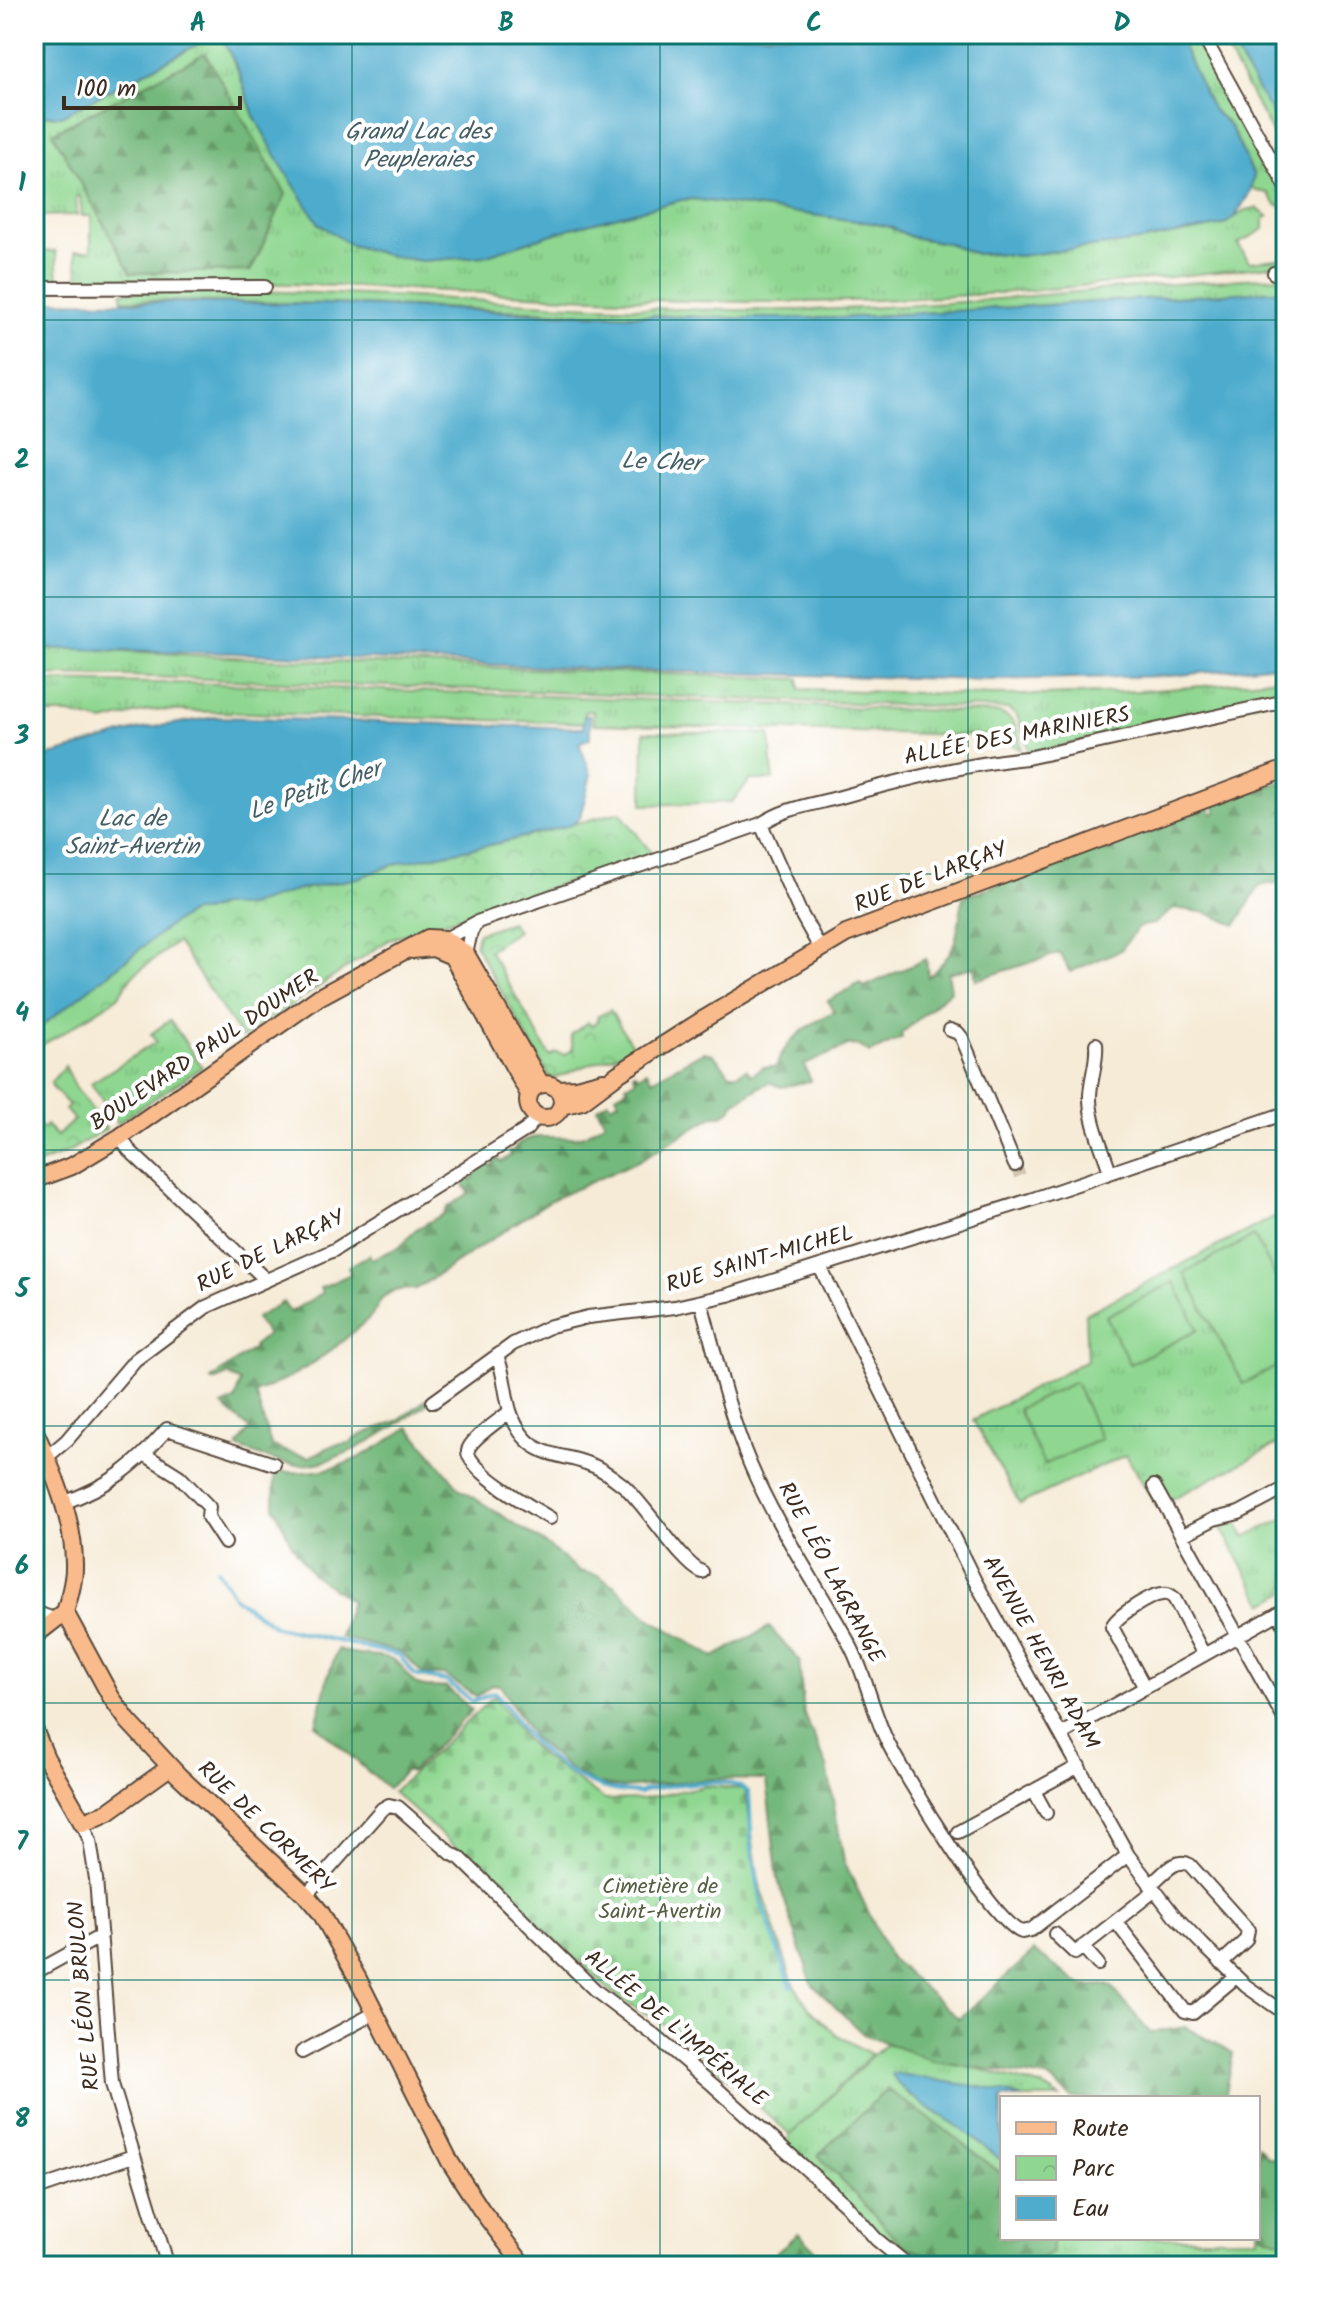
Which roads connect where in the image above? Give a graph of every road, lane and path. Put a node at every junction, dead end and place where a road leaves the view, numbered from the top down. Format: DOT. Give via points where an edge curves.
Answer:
graph roads {
  1 [pos="1202,34"];
  2 [pos="1286,186"];
  3 [pos="265,287"];
  4 [pos="34,288"];
  5 [pos="1286,701"];
  6 [pos="1286,769"];
  7 [pos="761,824"];
  8 [pos="477,922"];
  9 [pos="445,939"];
  10 [pos="820,948"];
  11 [pos="399,954"];
  12 [pos="466,954"];
  13 [pos="950,1030"];
  14 [pos="1096,1044"];
  15 [pos="615,1076"];
  16 [pos="535,1089"];
  17 [pos="558,1089"];
  18 [pos="561,1106"];
  19 [pos="1286,1113"];
  20 [pos="538,1116"];
  21 [pos="120,1137"];
  22 [pos="1015,1165"];
  23 [pos="1110,1172"];
  24 [pos="34,1180"];
  25 [pos="820,1267"];
  26 [pos="265,1279"];
  27 [pos="701,1302"];
  28 [pos="497,1356"];
  29 [pos="433,1402"];
  30 [pos="509,1412"];
  31 [pos="34,1429"];
  32 [pos="144,1454"];
  33 [pos="40,1460"];
  34 [pos="274,1464"];
  35 [pos="1154,1486"];
  36 [pos="1286,1488"];
  37 [pos="63,1503"];
  38 [pos="550,1518"];
  39 [pos="1183,1535"];
  40 [pos="225,1543"];
  41 [pos="702,1572"];
  42 [pos="1282,1611"];
  43 [pos="34,1612"];
  44 [pos="59,1616"];
  45 [pos="1286,1628"];
  46 [pos="35,1633"];
  47 [pos="1239,1635"];
  48 [pos="1204,1655"];
  49 [pos="1145,1688"];
  50 [pos="1286,1722"];
  51 [pos="34,1729"];
  52 [pos="1062,1734"];
  53 [pos="1079,1766"];
  54 [pos="170,1767"];
  55 [pos="1034,1791"];
  56 [pos="1046,1813"];
  57 [pos="83,1823"];
  58 [pos="958,1832"];
  59 [pos="1128,1855"];
  60 [pos="1152,1888"];
  61 [pos="306,1895"];
  62 [pos="1116,1922"];
  63 [pos="1055,1934"];
  64 [pos="101,1936"];
  65 [pos="1083,1947"];
  66 [pos="1221,1963"];
  67 [pos="1098,1964"];
  68 [pos="34,1973"];
  69 [pos="1236,1977"];
  70 [pos="375,2013"];
  71 [pos="1286,2014"];
  72 [pos="302,2052"];
  73 [pos="133,2156"];
  74 [pos="34,2190"];
  75 [pos="168,2266"];
  76 [pos="524,2266"];
  77 [pos="909,2266"];
  1 -- 2 [label="street"];
  3 -- 4 [label="street"];
  5 -- 7 [label="street, ALLÉE DES MARINIERS" via="906,780 778,813"];
  6 -- 10 [label="main road, RUE DE LARÇAY" via="859,928"];
  7 -- 8 [label="street, ALLÉE DES MARINIERS"];
  7 -- 10 [label="street"];
  8 -- 9 [label="street, ALLÉE DES MARINIERS"];
  8 -- 12 [label="street"];
  9 -- 11 [label="main road, BOULEVARD PAUL DOUMER" via="428,938"];
  9 -- 12 [label="main road"];
  10 -- 15 [label="main road, RUE DE LARÇAY"];
  11 -- 16 [label="main road" via="425,948 452,956"];
  11 -- 21 [label="main road, BOULEVARD PAUL DOUMER" via="319,997"];
  12 -- 16 [label="main road"];
  13 -- 22 [label="street" via="962,1038"];
  14 -- 23 [label="street" via="1090,1098"];
  15 -- 17 [label="main road"];
  15 -- 18 [label="main road" via="582,1101"];
  16 -- 17 [label="main road"];
  16 -- 20 [label="main road" via="528,1105"];
  17 -- 18 [label="main road"];
  18 -- 20 [label="main road" via="550,1117"];
  19 -- 23 [label="street, RUE SAINT-MICHEL"];
  20 -- 26 [label="street, RUE DE LARÇAY" via="526,1130 334,1250"];
  21 -- 24 [label="main road, BOULEVARD PAUL DOUMER" via="72,1166"];
  21 -- 26 [label="street"];
  23 -- 25 [label="street, RUE SAINT-MICHEL"];
  25 -- 27 [label="street, RUE SAINT-MICHEL"];
  25 -- 52 [label="street, AVENUE HENRI ADAM" via="975,1581"];
  26 -- 33 [label="street, RUE DE LARÇAY" via="206,1307 135,1360 67,1440"];
  27 -- 28 [label="street, RUE SAINT-MICHEL" via="572,1319"];
  27 -- 59 [label="street, RUE LÉO LAGRANGE" via="742,1444 765,1495 850,1645 887,1740 968,1874 1009,1926 1022,1932"];
  28 -- 29 [label="street, RUE SAINT-MICHEL"];
  28 -- 30 [label="street"];
  30 -- 38 [label="street" via="475,1440 468,1455 476,1468"];
  30 -- 41 [label="street" via="538,1449 593,1466 624,1486 690,1565"];
  31 -- 33 [label="main road"];
  32 -- 34 [label="street" via="167,1429 175,1429"];
  32 -- 37 [label="street" via="106,1484"];
  32 -- 40 [label="street" via="179,1476 209,1507 208,1517"];
  33 -- 37 [label="main road"];
  35 -- 39 [label="street"];
  36 -- 39 [label="street"];
  37 -- 44 [label="main road" via="74,1568"];
  39 -- 47 [label="street"];
  42 -- 45 [label="street"];
  42 -- 47 [label="street"];
  43 -- 44 [label="street"];
  44 -- 46 [label="main road"];
  44 -- 54 [label="main road, RUE DE CORMERY" via="128,1721"];
  47 -- 48 [label="street"];
  47 -- 50 [label="street"];
  48 -- 49 [label="street"];
  48 -- 49 [label="street" via="1174,1598 1160,1593 1119,1616 1112,1627"];
  49 -- 52 [label="street"];
  51 -- 57 [label="main road, RUE LÉON BRULON"];
  52 -- 53 [label="street, AVENUE HENRI ADAM"];
  53 -- 55 [label="street"];
  53 -- 59 [label="street, AVENUE HENRI ADAM"];
  54 -- 57 [label="main road"];
  54 -- 61 [label="main road, RUE DE CORMERY"];
  55 -- 56 [label="street"];
  55 -- 58 [label="street"];
  57 -- 64 [label="street, RUE LÉON BRULON" via="93,1855"];
  59 -- 60 [label="street, AVENUE HENRI ADAM"];
  60 -- 62 [label="street"];
  60 -- 66 [label="street, AVENUE HENRI ADAM"];
  60 -- 66 [label="street" via="1178,1862 1190,1865 1248,1930 1246,1940"];
  61 -- 70 [label="main road, RUE DE CORMERY"];
  61 -- 77 [label="street, ALLÉE DE L'IMPÉRIALE" via="389,1805 398,1807 460,1858 596,1991 713,2085"];
  62 -- 65 [label="street"];
  62 -- 69 [label="street" via="1185,2011 1193,2013"];
  63 -- 65 [label="street" via="1075,1953"];
  64 -- 68 [label="street"];
  64 -- 73 [label="street, RUE LÉON BRULON" via="112,2084"];
  65 -- 67 [label="street"];
  66 -- 69 [label="street, AVENUE HENRI ADAM"];
  69 -- 71 [label="street, AVENUE HENRI ADAM"];
  70 -- 72 [label="street"];
  70 -- 76 [label="main road, RUE DE CORMERY" via="450,2162"];
  73 -- 74 [label="street"];
  73 -- 75 [label="street, RUE LÉON BRULON"];
}
